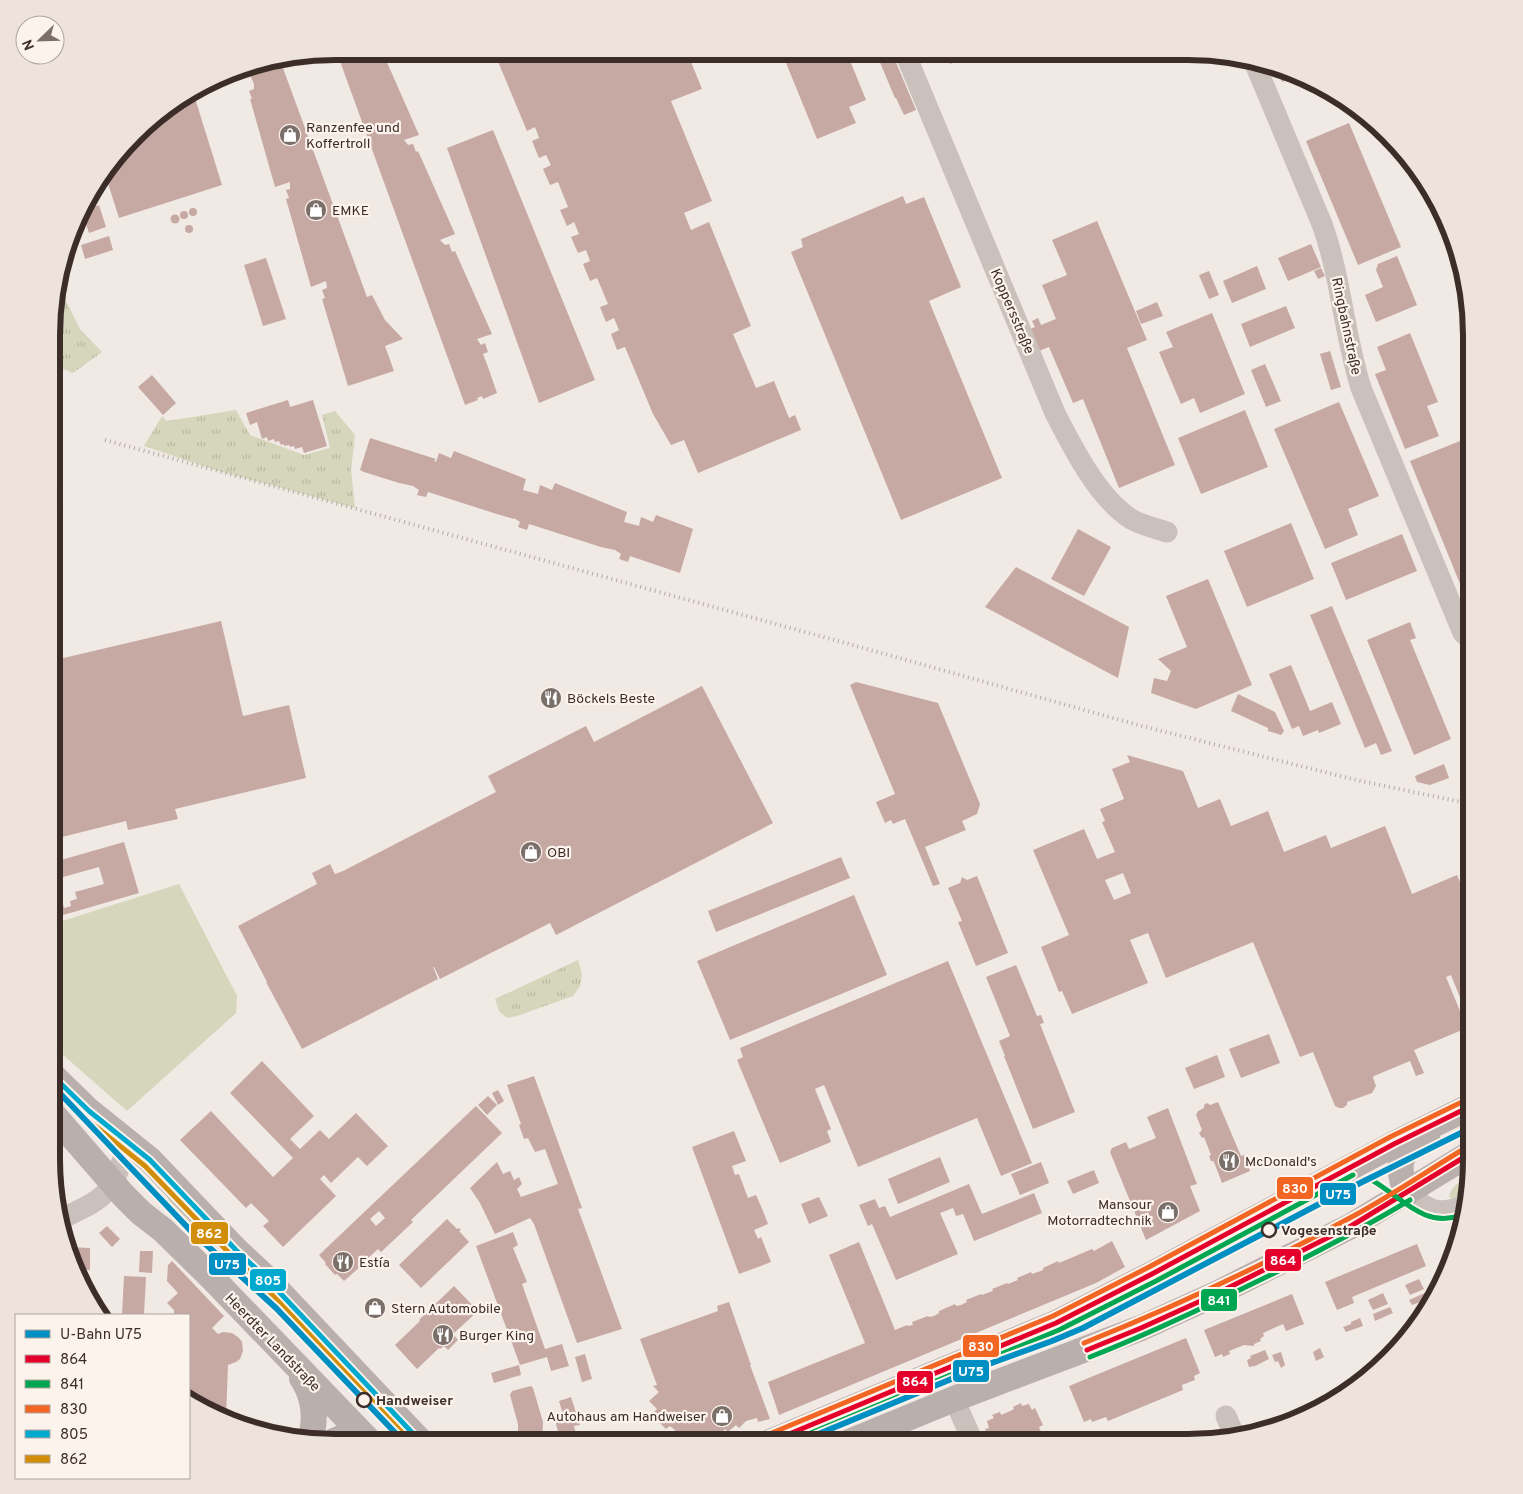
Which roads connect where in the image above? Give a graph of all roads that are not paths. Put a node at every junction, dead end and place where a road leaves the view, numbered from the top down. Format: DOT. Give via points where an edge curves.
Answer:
graph roads {
  1 [pos="908,60"];
  2 [pos="1256,68"];
  3 [pos="1167,532"];
  4 [pos="1463,633"];
  5 [pos="60,1083"];
  6 [pos="1463,1110"];
  7 [pos="1447,1117"];
  8 [pos="60,1122"];
  9 [pos="129,1143"];
  10 [pos="1463,1158"];
  11 [pos="1349,1168"];
  12 [pos="112,1182"];
  13 [pos="1406,1194"];
  14 [pos="1459,1207"];
  15 [pos="66,1217"];
  16 [pos="289,1358"];
  17 [pos="954,1399"];
  18 [pos="1226,1416"];
  19 [pos="1233,1431"];
  20 [pos="311,1433"];
  21 [pos="362,1434"];
  22 [pos="413,1434"];
  23 [pos="789,1434"];
  24 [pos="869,1434"];
  25 [pos="969,1434"];
  1 -- 3 [label="street, Koppersstraße" via="1072,446 1114,505 1132,520"];
  2 -- 4 [label="street, Ringbahnstraße" via="1331,249 1352,361 1361,388"];
  5 -- 9 [label="main road"];
  6 -- 7 [label="main road"];
  7 -- 11 [label="main road"];
  7 -- 13 [label="main road" via="1425,1140 1412,1147 1400,1163"];
  8 -- 12 [label="main road, Heerdter Landstraße"];
  9 -- 12 [label="street"];
  9 -- 22 [label="main road" via="150,1160 265,1277"];
  10 -- 13 [label="main road"];
  11 -- 13 [label="main road" via="1377,1174"];
  11 -- 23 [label="main road" via="1056,1323"];
  12 -- 15 [label="street" via="95,1201"];
  12 -- 16 [label="main road, Heerdter Landstraße"];
  13 -- 14 [label="street" via="1438,1211"];
  13 -- 17 [label="main road" via="1216,1294 1141,1328"];
  16 -- 20 [label="main road" via="313,1402"];
  16 -- 21 [label="main road, Heerdter Landstraße"];
  17 -- 24 [label="main road"];
  17 -- 25 [label="street"];
  18 -- 19 [label="street"];
}
